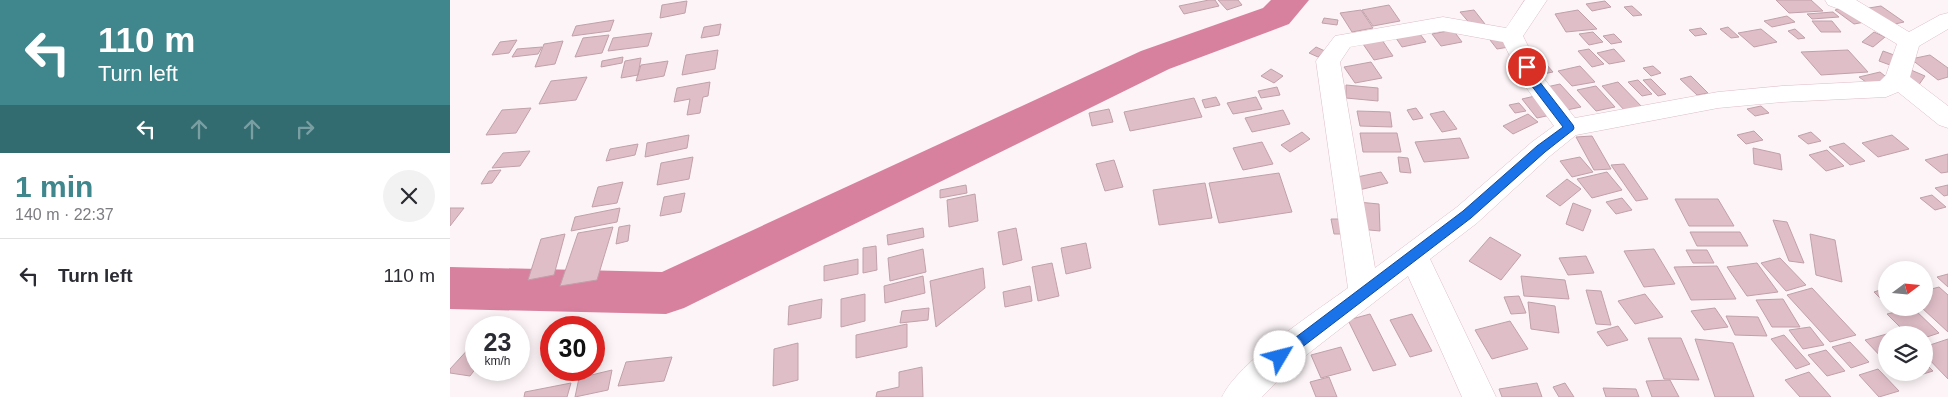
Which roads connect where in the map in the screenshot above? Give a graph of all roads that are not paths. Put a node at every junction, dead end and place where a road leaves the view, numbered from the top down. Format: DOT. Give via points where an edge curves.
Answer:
graph roads {
  1 [pos="1536,0"];
  2 [pos="1836,0"];
  3 [pos="1948,20"];
  4 [pos="1512,36"];
  5 [pos="1908,42"];
  6 [pos="1897,80"];
  7 [pos="1948,119"];
  8 [pos="1569,128"];
  9 [pos="1413,255"];
  10 [pos="1364,293"];
  11 [pos="1239,397"];
  12 [pos="1479,397"];
  1 -- 4 [label="street"];
  2 -- 5 [label="street"];
  3 -- 5 [label="street"];
  4 -- 8 [label="street" via="1535,83"];
  4 -- 10 [label="street" via="1444,24 1343,41 1328,61"];
  5 -- 6 [label="street"];
  6 -- 7 [label="street"];
  6 -- 8 [label="street" via="1886,89 1718,100"];
  8 -- 9 [label="street" via="1467,215"];
  9 -- 10 [label="street"];
  9 -- 12 [label="street"];
  10 -- 11 [label="street" via="1280,357"];
}
